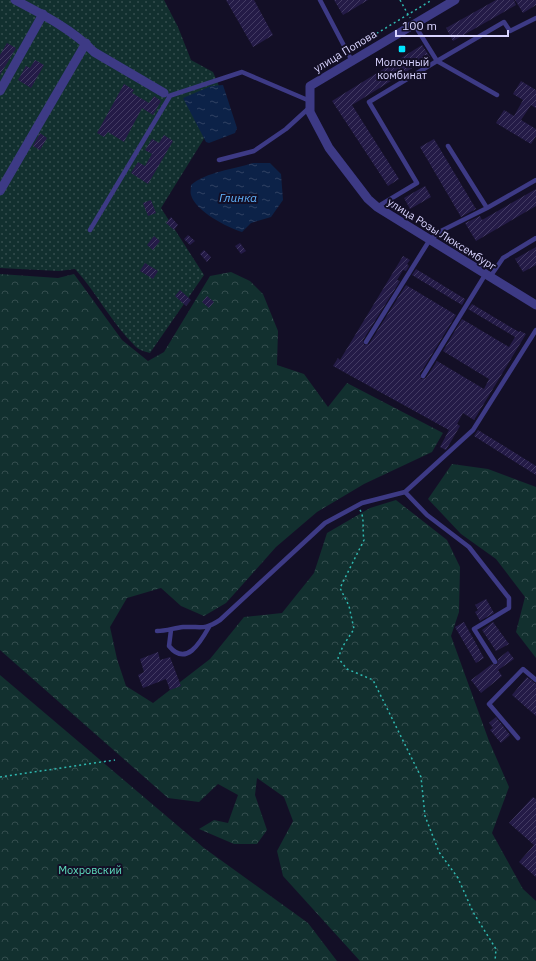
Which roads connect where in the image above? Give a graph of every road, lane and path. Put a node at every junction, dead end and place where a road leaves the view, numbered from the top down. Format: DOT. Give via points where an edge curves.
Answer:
graph roads {
  1 [pos="16,0"];
  2 [pos="320,0"];
  3 [pos="400,0"];
  4 [pos="432,0"];
  5 [pos="455,0"];
  6 [pos="43,14"];
  7 [pos="408,14"];
  8 [pos="536,18"];
  9 [pos="414,24"];
  10 [pos="86,43"];
  11 [pos="348,51"];
  12 [pos="352,61"];
  13 [pos="437,61"];
  14 [pos="310,86"];
  15 [pos="0,91"];
  16 [pos="167,95"];
  17 [pos="498,95"];
  18 [pos="310,104"];
  19 [pos="448,146"];
  20 [pos="219,160"];
  21 [pos="536,180"];
  22 [pos="0,191"];
  23 [pos="377,208"];
  24 [pos="487,208"];
  25 [pos="90,230"];
  26 [pos="536,238"];
  27 [pos="429,241"];
  28 [pos="488,276"];
  29 [pos="536,304"];
  30 [pos="536,330"];
  31 [pos="366,342"];
  32 [pos="423,376"];
  33 [pos="404,492"];
  34 [pos="357,505"];
  35 [pos="209,628"];
  36 [pos="171,630"];
  37 [pos="157,631"];
  38 [pos="495,662"];
  39 [pos="536,680"];
  40 [pos="518,738"];
  41 [pos="115,760"];
  42 [pos="0,777"];
  43 [pos="495,961"];
  1 -- 6 [label="street"];
  2 -- 11 [label="lane"];
  3 -- 7 [label="path"];
  4 -- 7 [label="path"];
  5 -- 9 [label="street, улица Попова"];
  6 -- 10 [label="street"];
  6 -- 15 [label="street"];
  7 -- 9 [label="path"];
  7 -- 11 [label="path"];
  8 -- 13 [label="lane" via="510,31 504,22"];
  9 -- 12 [label="street, улица Попова"];
  9 -- 13 [label="lane"];
  10 -- 16 [label="street" via="94,52"];
  10 -- 22 [label="street"];
  11 -- 12 [label="lane"];
  12 -- 14 [label="street, улица Попова"];
  13 -- 17 [label="lane"];
  13 -- 23 [label="lane" via="369,102 417,183"];
  14 -- 18 [label="street, улица Розы Люксембург"];
  16 -- 18 [label="lane" via="242,72"];
  16 -- 25 [label="lane"];
  18 -- 20 [label="lane" via="286,129 254,151"];
  18 -- 23 [label="street, улица Розы Люксембург" via="310,112 329,148"];
  19 -- 24 [label="lane"];
  21 -- 24 [label="lane"];
  23 -- 27 [label="street, улица Розы Люксембург"];
  24 -- 27 [label="lane" via="439,232"];
  26 -- 28 [label="lane" via="503,258"];
  27 -- 28 [label="street, улица Розы Люксембург"];
  27 -- 31 [label="lane"];
  28 -- 29 [label="street, улица Розы Люксембург"];
  28 -- 32 [label="lane"];
  30 -- 33 [label="lane" via="473,430"];
  33 -- 34 [label="lane"];
  33 -- 38 [label="lane" via="427,515 468,547 510,598 509,608 474,629"];
  34 -- 35 [label="lane" via="325,523"];
  34 -- 43 [label="path" via="363,515 364,540 340,588 349,606 354,629 338,658 347,669 373,680 422,777 425,816 439,852 458,878 472,912 496,950"];
  35 -- 36 [label="lane"];
  35 -- 36 [label="lane" via="191,652 183,654 175,653 170,646"];
  36 -- 37 [label="lane"];
  39 -- 40 [label="lane" via="523,669 488,704"];
  41 -- 42 [label="path"];
}
